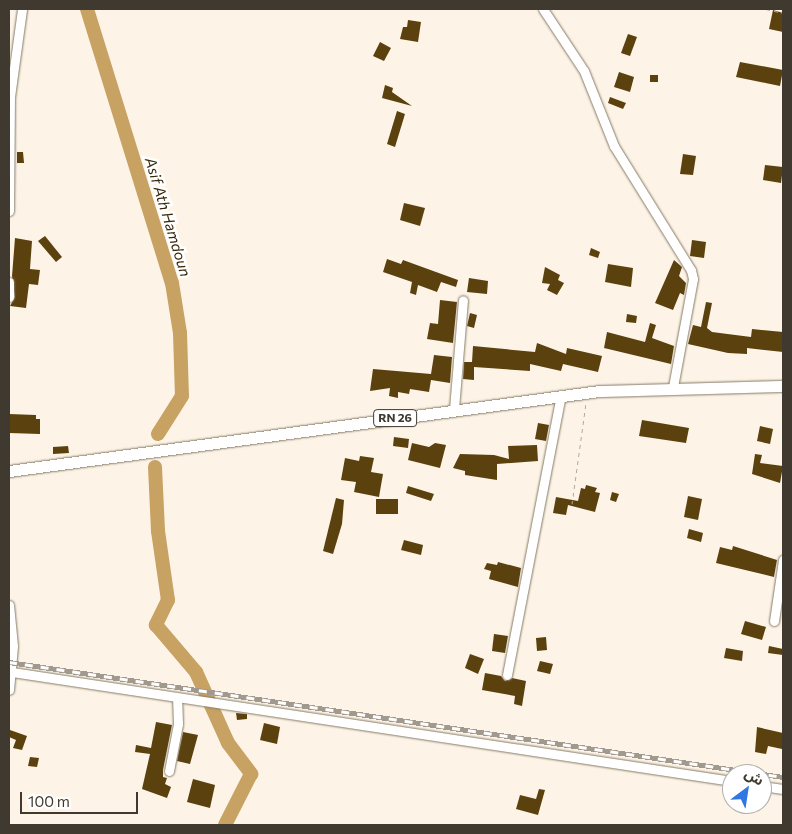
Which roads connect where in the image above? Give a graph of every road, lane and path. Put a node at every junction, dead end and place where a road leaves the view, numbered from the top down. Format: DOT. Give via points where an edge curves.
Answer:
graph roads {
  1 [pos="22,9"];
  2 [pos="543,9"];
  3 [pos="766,9"];
  4 [pos="783,13"];
  5 [pos="9,211"];
  6 [pos="9,282"];
  7 [pos="9,292"];
  8 [pos="9,297"];
  9 [pos="463,300"];
  10 [pos="783,386"];
  11 [pos="672,387"];
  12 [pos="588,392"];
  13 [pos="561,395"];
  14 [pos="454,409"];
  15 [pos="9,471"];
  16 [pos="572,504"];
  17 [pos="783,560"];
  18 [pos="9,605"];
  19 [pos="774,621"];
  20 [pos="12,672"];
  21 [pos="507,675"];
  22 [pos="9,686"];
  23 [pos="177,698"];
  24 [pos="169,770"];
  25 [pos="722,780"];
  1 -- 5 [label="street" via="10,97"];
  2 -- 11 [label="street" via="584,71 614,146 691,270 693,279"];
  3 -- 4 [label="path"];
  6 -- 7 [label="street"];
  7 -- 8 [label="street"];
  9 -- 14 [label="street"];
  10 -- 11 [label="main road, RN 26"];
  11 -- 12 [label="main road, RN 26"];
  12 -- 13 [label="main road, RN 26"];
  12 -- 16 [label="path"];
  13 -- 14 [label="main road, RN 26"];
  13 -- 21 [label="street"];
  14 -- 15 [label="main road, RN 26"];
  17 -- 19 [label="street"];
  18 -- 20 [label="street"];
  20 -- 22 [label="street"];
  20 -- 23 [label="street"];
  23 -- 24 [label="street" via="178,724"];
  23 -- 25 [label="street"];
}
